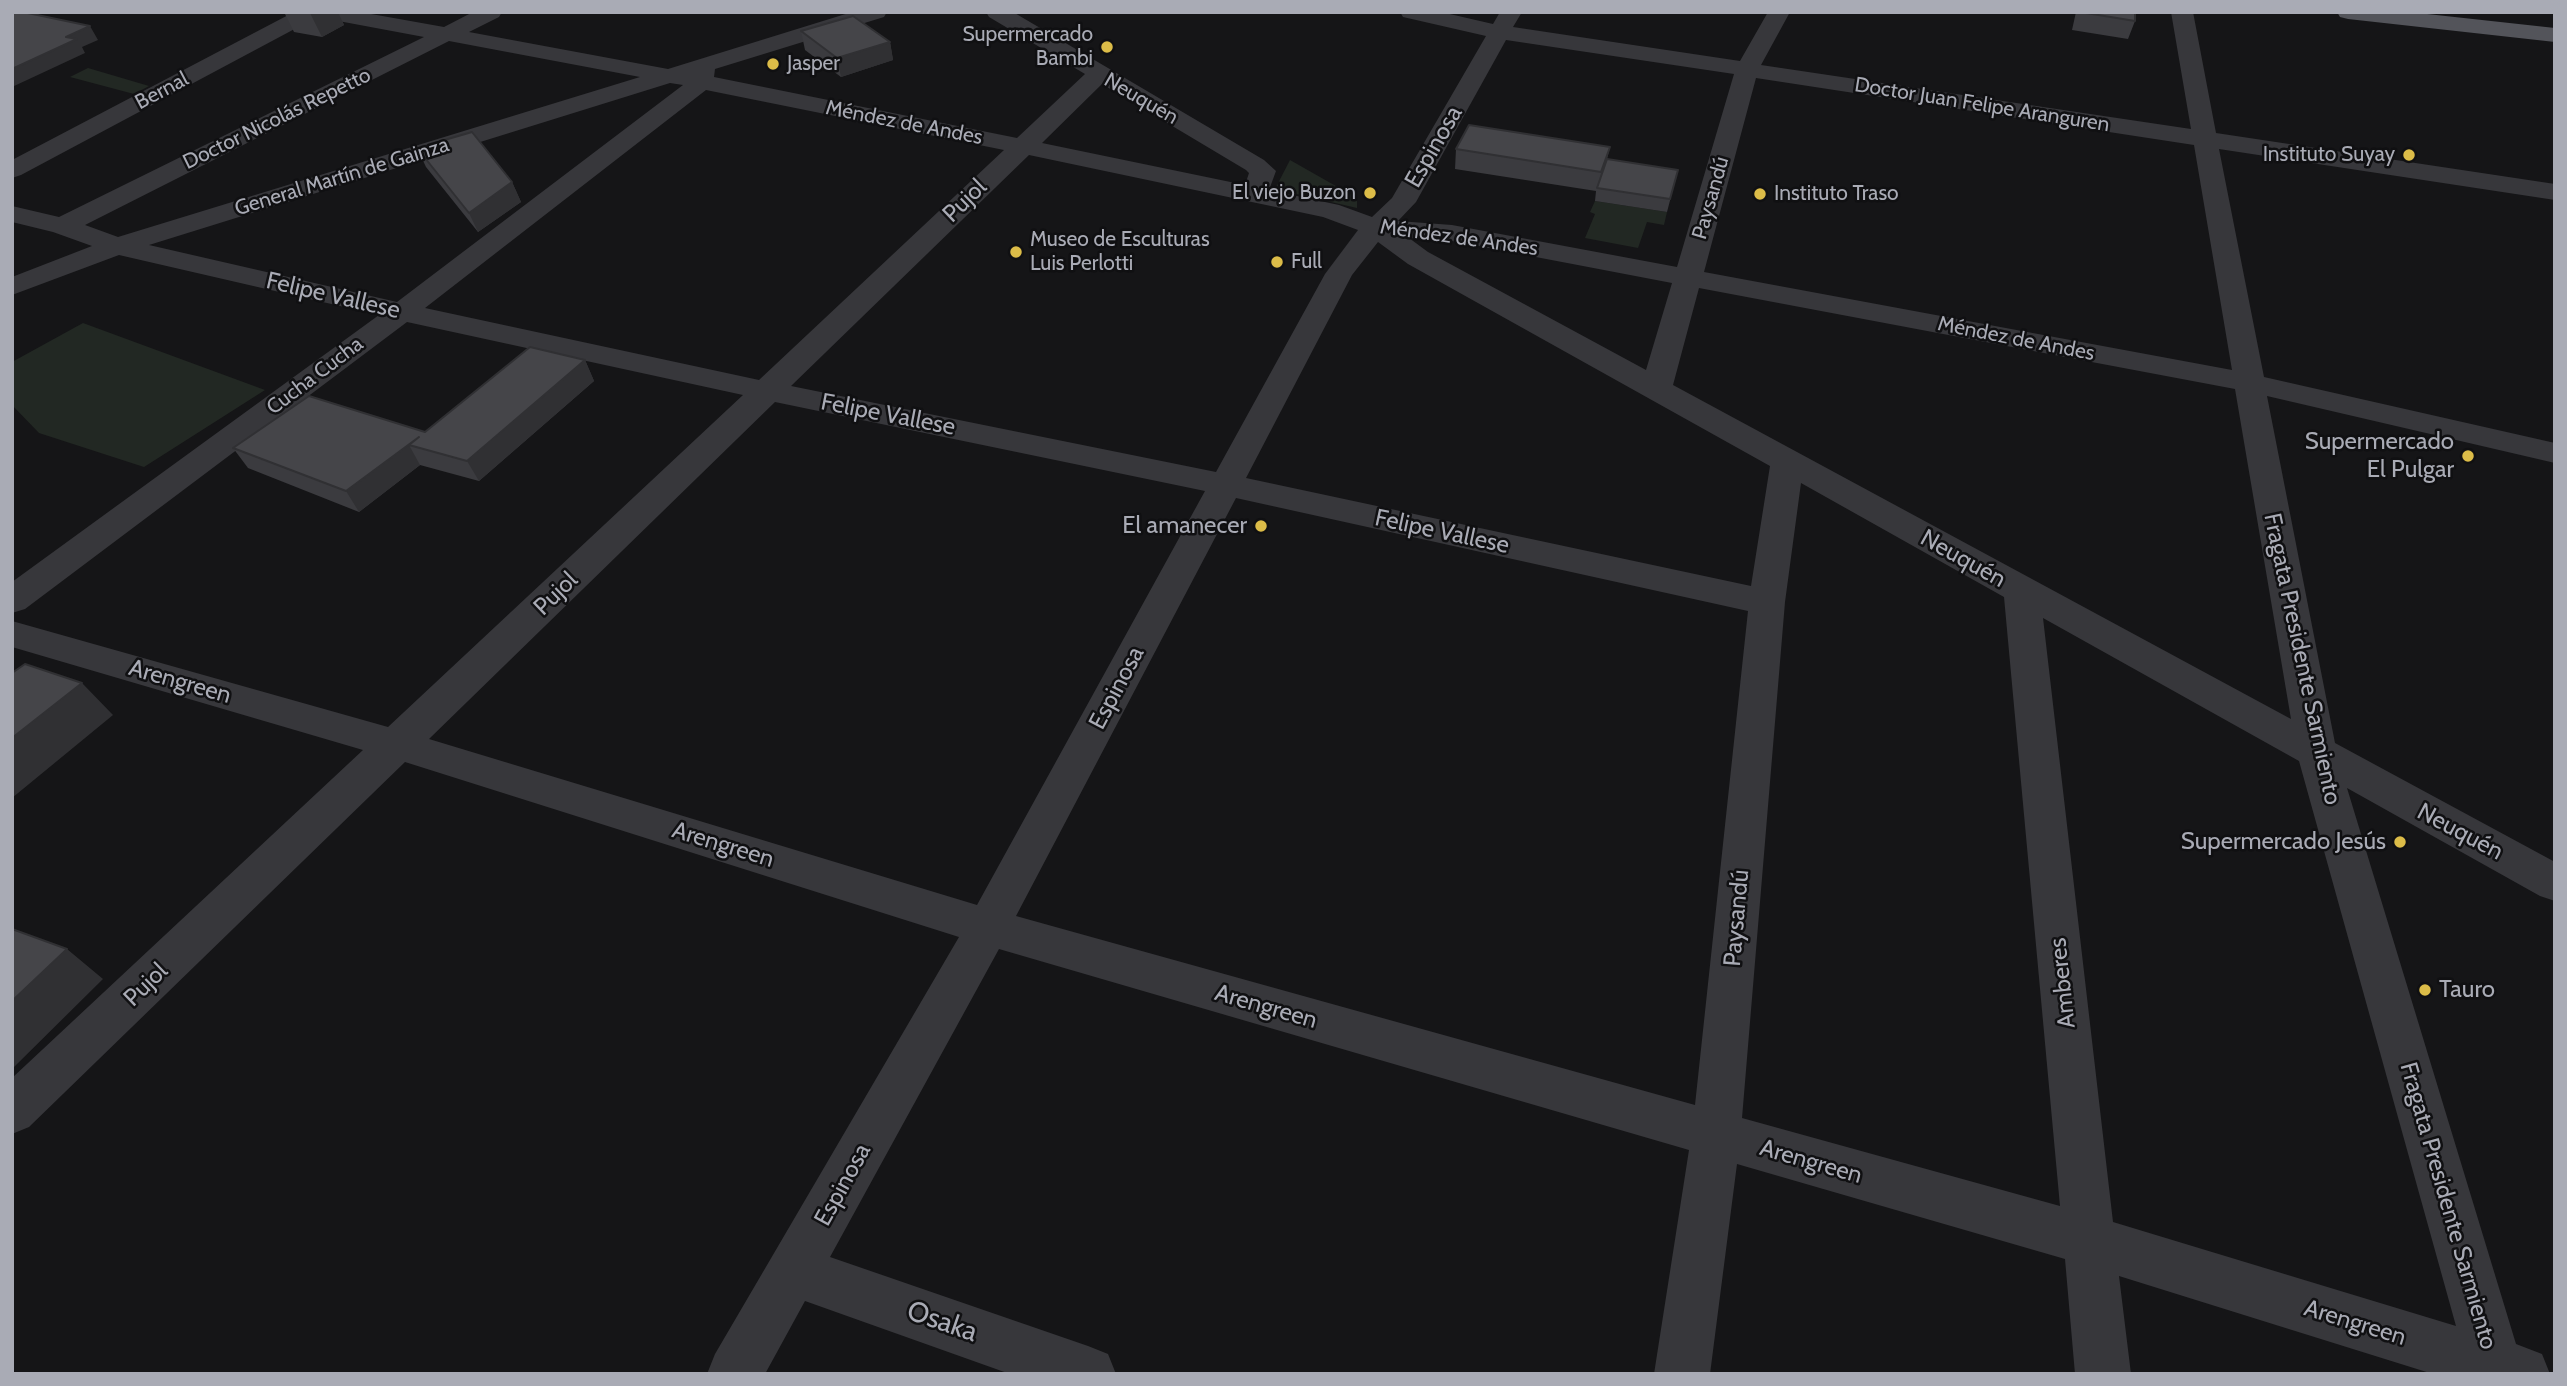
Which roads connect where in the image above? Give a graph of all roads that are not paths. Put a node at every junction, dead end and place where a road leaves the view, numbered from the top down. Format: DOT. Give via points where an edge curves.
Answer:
graph roads {
  1 [pos="29,12"];
  2 [pos="311,12"];
  3 [pos="322,12"];
  4 [pos="491,12"];
  5 [pos="804,12"];
  6 [pos="876,12"];
  7 [pos="997,12"];
  8 [pos="1411,12"];
  9 [pos="1779,12"];
  10 [pos="2182,12"];
  11 [pos="2348,12"];
  12 [pos="12,19"];
  13 [pos="851,20"];
  14 [pos="1505,22"];
  15 [pos="447,34"];
  16 [pos="2555,35"];
  17 [pos="1747,70"];
  18 [pos="703,74"];
  19 [pos="1099,74"];
  20 [pos="670,76"];
  21 [pos="2204,139"];
  22 [pos="1022,146"];
  23 [pos="12,170"];
  24 [pos="2555,192"];
  25 [pos="1254,195"];
  26 [pos="12,214"];
  27 [pos="62,226"];
  28 [pos="1377,228"];
  29 [pos="117,246"];
  30 [pos="1688,277"];
  31 [pos="12,287"];
  32 [pos="401,312"];
  33 [pos="2247,382"];
  34 [pos="1656,390"];
  35 [pos="768,391"];
  36 [pos="2555,453"];
  37 [pos="1787,463"];
  38 [pos="1225,486"];
  39 [pos="2022,592"];
  40 [pos="12,600"];
  41 [pos="1767,602"];
  42 [pos="12,635"];
  43 [pos="399,745"];
  44 [pos="2317,754"];
  45 [pos="2555,883"];
  46 [pos="988,927"];
  47 [pos="12,1111"];
  48 [pos="1716,1135"];
  49 [pos="2091,1241"];
  50 [pos="795,1270"];
  51 [pos="2504,1371"];
  52 [pos="736,1374"];
  53 [pos="1088,1374"];
  54 [pos="1682,1374"];
  55 [pos="2103,1374"];
  1 -- 12 [label="street"];
  2 -- 23 [label="street, Bernal"];
  3 -- 15 [label="street"];
  4 -- 15 [label="street, Doctor Nicolás Repetto"];
  5 -- 13 [label="street"];
  6 -- 13 [label="street, General Martín de Gainza"];
  7 -- 19 [label="street, Neuquén"];
  8 -- 14 [label="street, Doctor Juan Felipe Aranguren"];
  9 -- 17 [label="street, Paysandú"];
  10 -- 21 [label="street, Fragata Presidente Sarmiento"];
  11 -- 16 [label="main road"];
  13 -- 18 [label="street, General Martín de Gainza"];
  14 -- 17 [label="street, Doctor Juan Felipe Aranguren"];
  14 -- 28 [label="street, Espinosa" via="1403,202"];
  15 -- 20 [label="street"];
  15 -- 27 [label="street, Doctor Nicolás Repetto"];
  17 -- 21 [label="street, Doctor Juan Felipe Aranguren"];
  17 -- 30 [label="street, Paysandú"];
  18 -- 20 [label="street, General Martín de Gainza"];
  18 -- 22 [label="street, Méndez de Andes"];
  18 -- 32 [label="street, Cucha Cucha"];
  19 -- 22 [label="street, Pujol"];
  19 -- 25 [label="street, Neuquén" via="1264,172"];
  20 -- 29 [label="street, General Martín de Gainza"];
  21 -- 24 [label="street, Doctor Juan Felipe Aranguren"];
  21 -- 33 [label="street, Fragata Presidente Sarmiento"];
  22 -- 25 [label="street, Méndez de Andes"];
  22 -- 35 [label="street, Pujol"];
  25 -- 28 [label="street, Méndez de Andes" via="1330,211"];
  26 -- 27 [label="street, Felipe Vallese"];
  27 -- 29 [label="street, Felipe Vallese"];
  28 -- 30 [label="street, Méndez de Andes" via="1452,233"];
  28 -- 34 [label="street, Neuquén" via="1418,258"];
  28 -- 38 [label="street, Espinosa" via="1339,274"];
  29 -- 31 [label="street, General Martín de Gainza"];
  29 -- 32 [label="street, Felipe Vallese"];
  30 -- 33 [label="street, Méndez de Andes"];
  30 -- 34 [label="street, Paysandú"];
  32 -- 35 [label="street, Felipe Vallese"];
  32 -- 40 [label="street, Cucha Cucha"];
  33 -- 36 [label="street, Méndez de Andes"];
  33 -- 44 [label="street, Fragata Presidente Sarmiento"];
  34 -- 37 [label="street, Neuquén"];
  35 -- 38 [label="street, Felipe Vallese"];
  35 -- 43 [label="street, Pujol"];
  37 -- 39 [label="street, Neuquén"];
  37 -- 41 [label="street, Paysandú"];
  38 -- 41 [label="street, Felipe Vallese"];
  38 -- 46 [label="street, Espinosa"];
  39 -- 44 [label="street, Neuquén"];
  39 -- 49 [label="street, Amberes"];
  41 -- 48 [label="street, Paysandú"];
  42 -- 43 [label="street, Arengreen"];
  43 -- 46 [label="street, Arengreen"];
  43 -- 47 [label="street, Pujol"];
  44 -- 45 [label="street, Neuquén"];
  44 -- 51 [label="street, Fragata Presidente Sarmiento"];
  46 -- 48 [label="street, Arengreen"];
  46 -- 50 [label="street, Espinosa"];
  48 -- 49 [label="street, Arengreen"];
  48 -- 54 [label="street, Paysandú"];
  49 -- 51 [label="street, Arengreen"];
  49 -- 55 [label="street, Amberes"];
  50 -- 52 [label="street, Espinosa"];
  50 -- 53 [label="street, Osaka"];
}
